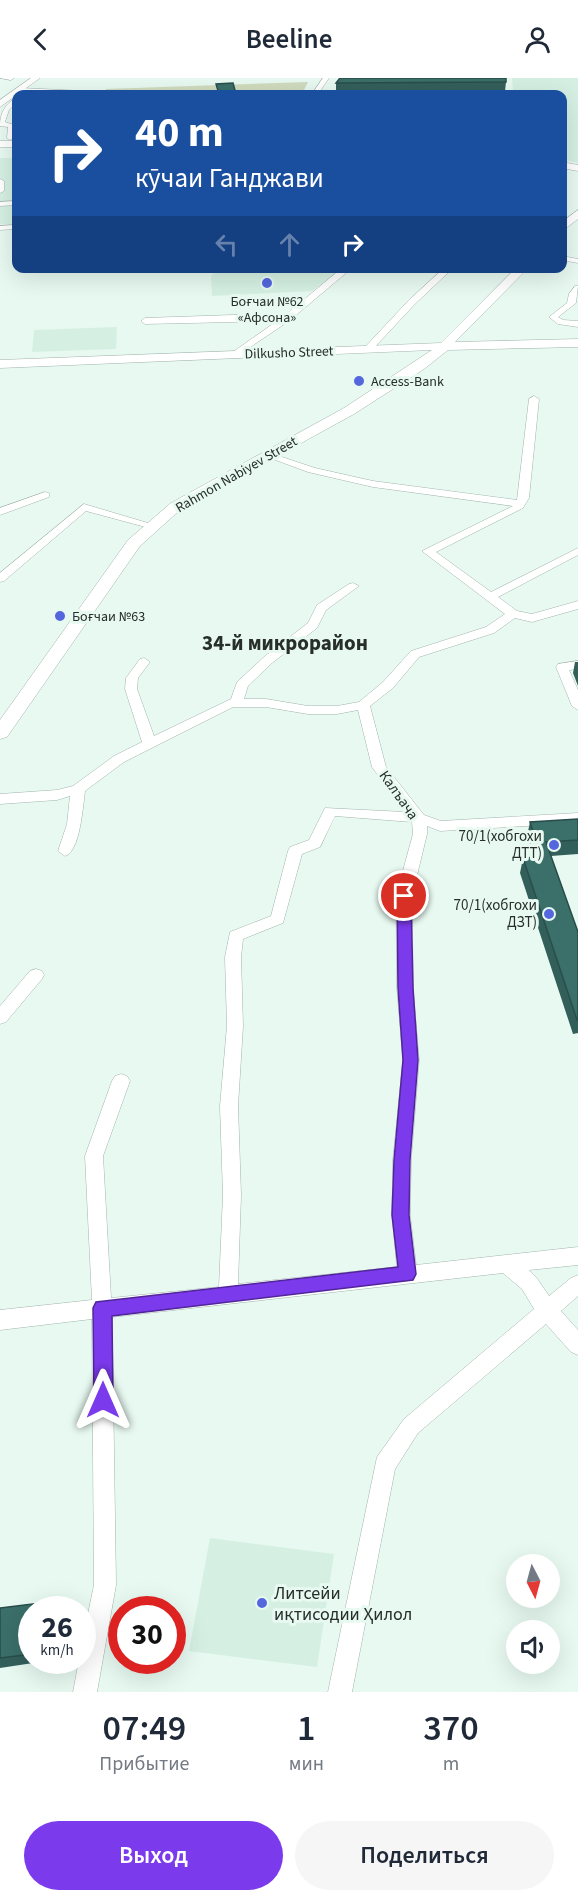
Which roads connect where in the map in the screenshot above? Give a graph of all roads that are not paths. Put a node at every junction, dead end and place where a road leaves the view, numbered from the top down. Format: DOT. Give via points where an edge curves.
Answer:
graph roads {
  1 [pos="0,78"];
  2 [pos="11,78"];
  3 [pos="33,78"];
  4 [pos="46,78"];
  5 [pos="13,90"];
  6 [pos="27,90"];
  7 [pos="12,104"];
  8 [pos="12,133"];
  9 [pos="0,181"];
  10 [pos="0,191"];
  11 [pos="578,213"];
  12 [pos="567,223"];
  13 [pos="342,273"];
  14 [pos="444,273"];
  15 [pos="518,273"];
  16 [pos="578,288"];
  17 [pos="218,310"];
  18 [pos="295,310"];
  19 [pos="286,319"];
  20 [pos="145,321"];
  21 [pos="468,321"];
  22 [pos="578,324"];
  23 [pos="578,343"];
  24 [pos="512,344"];
  25 [pos="533,344"];
  26 [pos="446,346"];
  27 [pos="405,347"];
  28 [pos="369,348"];
  29 [pos="578,349"];
  30 [pos="234,354"];
  31 [pos="0,364"];
  32 [pos="419,366"];
  33 [pos="534,399"];
  34 [pos="267,455"];
  35 [pos="45,495"];
  36 [pos="520,504"];
  37 [pos="0,512"];
  38 [pos="153,526"];
  39 [pos="578,551"];
  40 [pos="0,579"];
  41 [pos="353,586"];
  42 [pos="490,597"];
  43 [pos="578,604"];
  44 [pos="513,614"];
  45 [pos="144,662"];
  46 [pos="578,665"];
  47 [pos="236,703"];
  48 [pos="363,705"];
  49 [pos="578,706"];
  50 [pos="0,732"];
  51 [pos="149,742"];
  52 [pos="78,789"];
  53 [pos="0,800"];
  54 [pos="419,818"];
  55 [pos="578,818"];
  56 [pos="65,851"];
  57 [pos="36,975"];
  58 [pos="0,1017"];
  59 [pos="121,1081"];
  60 [pos="578,1256"];
  61 [pos="508,1265"];
  62 [pos="407,1274"];
  63 [pos="578,1284"];
  64 [pos="228,1293"];
  65 [pos="102,1308"];
  66 [pos="547,1311"];
  67 [pos="0,1320"];
  68 [pos="578,1345"];
  69 [pos="85,1692"];
  70 [pos="340,1692"];
  1 -- 2 [label="street"];
  3 -- 5 [label="main road"];
  4 -- 6 [label="street"];
  7 -- 8 [label="street" via="1,124 11,125"];
  9 -- 10 [label="street"];
  11 -- 12 [label="main road"];
  13 -- 18 [label="street"];
  14 -- 28 [label="street"];
  15 -- 21 [label="main road, Rahmon Nabiyev Street"];
  16 -- 22 [label="street" via="571,306 553,317"];
  17 -- 18 [label="street"];
  18 -- 19 [label="street"];
  19 -- 20 [label="street"];
  19 -- 30 [label="street"];
  21 -- 24 [label="main road" via="476,333"];
  21 -- 26 [label="main road, Rahmon Nabiyev Street"];
  23 -- 25 [label="main road, Dilkusho Street"];
  24 -- 25 [label="main road, Dilkusho Street"];
  24 -- 26 [label="main road, Dilkusho Street"];
  25 -- 29 [label="main road"];
  26 -- 27 [label="main road, Dilkusho Street"];
  26 -- 32 [label="main road, Rahmon Nabiyev Street"];
  27 -- 28 [label="main road, Dilkusho Street"];
  27 -- 32 [label="main road" via="421,355"];
  28 -- 30 [label="main road, Dilkusho Street"];
  30 -- 31 [label="main road, Dilkusho Street"];
  32 -- 34 [label="main road, Rahmon Nabiyev Street" via="367,400"];
  33 -- 36 [label="street" via="524,498"];
  34 -- 36 [label="street" via="373,484"];
  34 -- 38 [label="main road, Rahmon Nabiyev Street" via="176,506"];
  35 -- 37 [label="street"];
  36 -- 42 [label="street" via="496,520 428,551"];
  38 -- 40 [label="street" via="84,507"];
  38 -- 50 [label="main road, Rahmon Nabiyev Street" via="134,543"];
  39 -- 42 [label="street"];
  41 -- 47 [label="street" via="321,608 314,625 242,685"];
  42 -- 44 [label="street"];
  43 -- 44 [label="street" via="532,618"];
  44 -- 48 [label="street" via="490,630 416,654"];
  45 -- 51 [label="street" via="132,678 131,689"];
  46 -- 49 [label="street" via="562,667"];
  47 -- 48 [label="street" via="308,710"];
  47 -- 51 [label="street"];
  48 -- 54 [label="street, Калъача" via="379,766"];
  51 -- 52 [label="street"];
  52 -- 53 [label="street" via="57,795"];
  52 -- 56 [label="street" via="74,824"];
  54 -- 55 [label="street" via="440,826"];
  54 -- 62 [label="street, Калъача" via="420,834 404,896 411,1060 402,1160 401,1215"];
  54 -- 64 [label="street" via="330,811 315,843 295,851 278,920 236,936 229,1106 232,1195"];
  57 -- 58 [label="street"];
  59 -- 65 [label="street" via="94,1156"];
  60 -- 61 [label="street"];
  61 -- 62 [label="street"];
  61 -- 66 [label="street" via="529,1283"];
  62 -- 64 [label="street"];
  63 -- 66 [label="street"];
  64 -- 65 [label="street"];
  65 -- 67 [label="street"];
  65 -- 69 [label="street" via="105,1585"];
  66 -- 68 [label="street"];
  66 -- 70 [label="street" via="411,1426 385,1465"];
}
